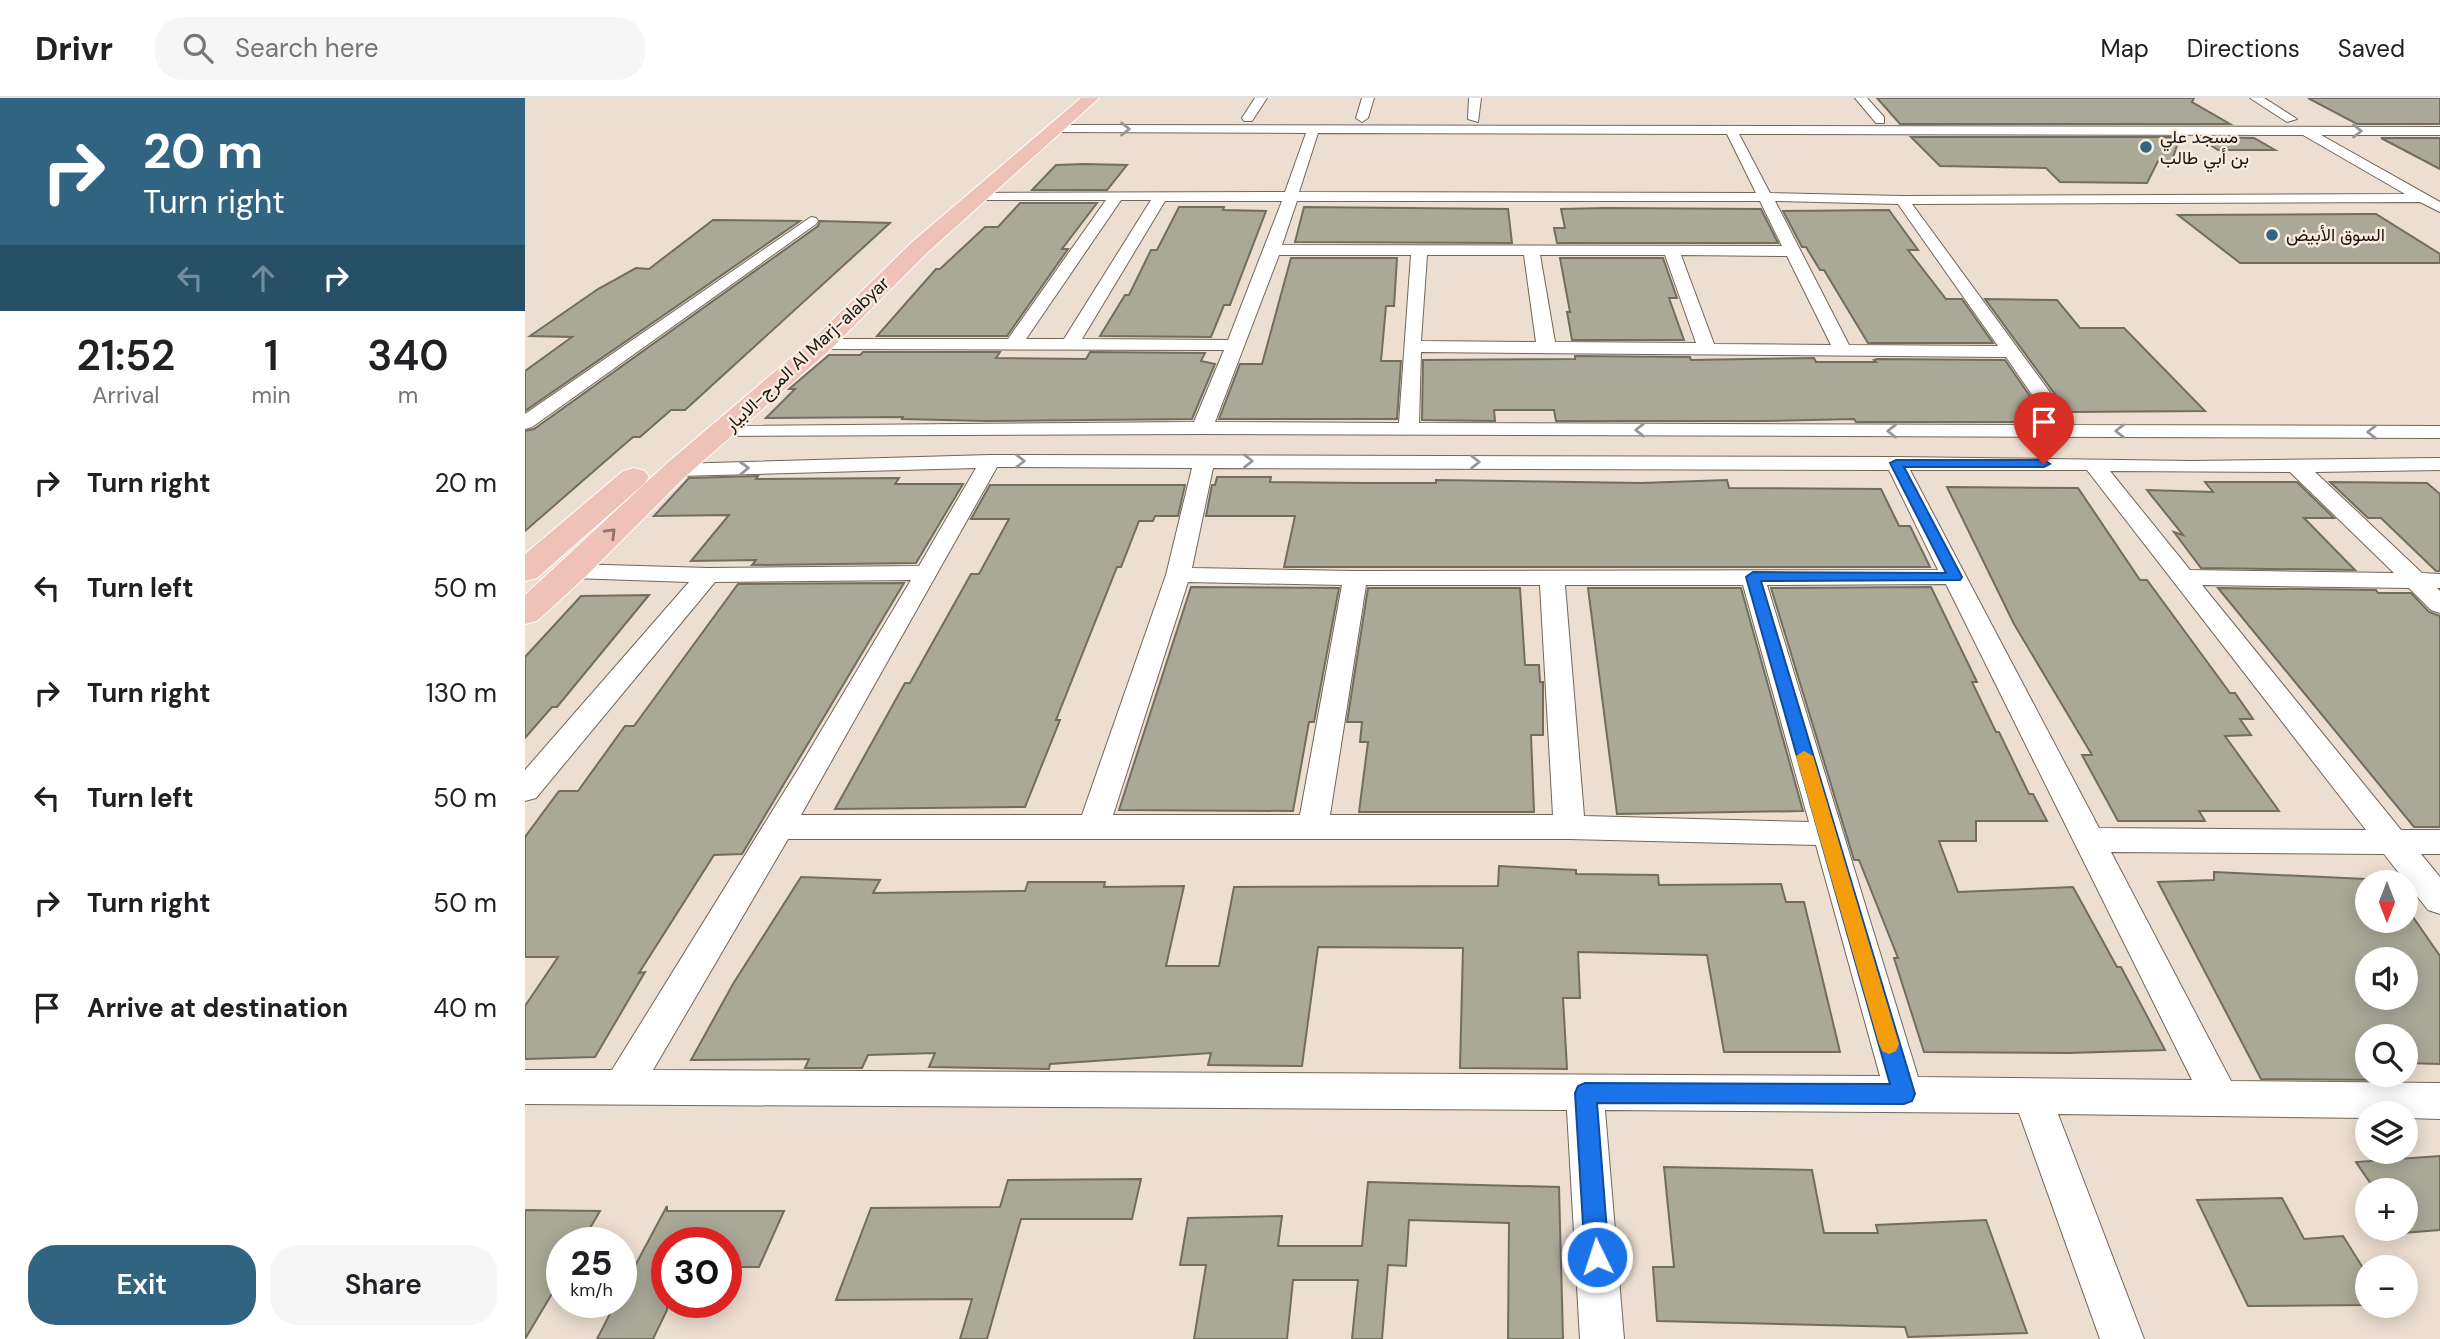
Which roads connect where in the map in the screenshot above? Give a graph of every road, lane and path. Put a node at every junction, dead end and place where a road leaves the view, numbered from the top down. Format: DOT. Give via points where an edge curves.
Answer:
graph roads {
  1 [pos="1091,98"];
  2 [pos="1261,98"];
  3 [pos="1369,98"];
  4 [pos="1475,98"];
  5 [pos="1861,98"];
  6 [pos="2256,98"];
  7 [pos="1067,114"];
  8 [pos="1248,118"];
  9 [pos="1362,118"];
  10 [pos="1474,119"];
  11 [pos="2098,119"];
  12 [pos="2291,119"];
  13 [pos="2440,119"];
  14 [pos="1880,120"];
  15 [pos="1186,124"];
  16 [pos="1666,124"];
  17 [pos="1314,130"];
  18 [pos="1731,130"];
  19 [pos="2113,130"];
  20 [pos="2305,131"];
  21 [pos="2440,131"];
  22 [pos="978,196"];
  23 [pos="1292,196"];
  24 [pos="1116,197"];
  25 [pos="1160,197"];
  26 [pos="1765,197"];
  27 [pos="2421,198"];
  28 [pos="1902,200"];
  29 [pos="2440,208"];
  30 [pos="811,221"];
  31 [pos="1273,250"];
  32 [pos="1419,250"];
  33 [pos="1531,251"];
  34 [pos="1671,251"];
  35 [pos="1793,251"];
  36 [pos="822,344"];
  37 [pos="1014,344"];
  38 [pos="1069,345"];
  39 [pos="1235,345"];
  40 [pos="1412,346"];
  41 [pos="1546,346"];
  42 [pos="1707,349"];
  43 [pos="1844,352"];
  44 [pos="2010,352"];
  45 [pos="525,423"];
  46 [pos="1202,428"];
  47 [pos="1409,428"];
  48 [pos="1677,430"];
  49 [pos="2068,431"];
  50 [pos="723,432"];
  51 [pos="2162,432"];
  52 [pos="2440,432"];
  53 [pos="990,461"];
  54 [pos="1204,461"];
  55 [pos="1679,463"];
  56 [pos="1896,463"];
  57 [pos="2093,464"];
  58 [pos="2440,464"];
  59 [pos="2296,466"];
  60 [pos="2191,467"];
  61 [pos="676,470"];
  62 [pos="525,571"];
  63 [pos="572,572"];
  64 [pos="928,573"];
  65 [pos="708,575"];
  66 [pos="1178,575"];
  67 [pos="1753,577"];
  68 [pos="1955,577"];
  69 [pos="2182,577"];
  70 [pos="1355,578"];
  71 [pos="1552,578"];
  72 [pos="2428,581"];
  73 [pos="2440,605"];
  74 [pos="525,613"];
  75 [pos="525,790"];
  76 [pos="1094,825"];
  77 [pos="1313,826"];
  78 [pos="780,827"];
  79 [pos="1569,827"];
  80 [pos="1826,834"];
  81 [pos="2090,840"];
  82 [pos="2391,842"];
  83 [pos="2440,842"];
  84 [pos="2440,901"];
  85 [pos="525,1087"];
  86 [pos="622,1088"];
  87 [pos="1585,1093"];
  88 [pos="1904,1094"];
  89 [pos="2220,1097"];
  90 [pos="2033,1098"];
  91 [pos="2440,1101"];
  92 [pos="1602,1339"];
  93 [pos="2122,1339"];
  1 -- 7 [label="main road, المرج-الابيار Al Marj-alabyar"];
  2 -- 8 [label="street"];
  3 -- 9 [label="street"];
  4 -- 10 [label="street"];
  5 -- 14 [label="street"];
  6 -- 12 [label="street"];
  7 -- 15 [label="street"];
  7 -- 22 [label="main road, المرج-الابيار Al Marj-alabyar"];
  7 -- 62 [label="main road, المرج-الابيار Al Marj-alabyar"];
  8 -- 9 [label="street"];
  8 -- 15 [label="street"];
  9 -- 10 [label="street"];
  10 -- 16 [label="street"];
  11 -- 12 [label="street"];
  11 -- 14 [label="street"];
  11 -- 19 [label="street"];
  12 -- 13 [label="street"];
  14 -- 16 [label="street"];
  15 -- 17 [label="street"];
  16 -- 17 [label="street"];
  16 -- 18 [label="street"];
  17 -- 23 [label="street"];
  18 -- 19 [label="street"];
  18 -- 26 [label="street"];
  19 -- 20 [label="street"];
  20 -- 21 [label="street, one-way"];
  20 -- 27 [label="street"];
  22 -- 24 [label="street"];
  22 -- 36 [label="main road, المرج-الابيار Al Marj-alabyar"];
  23 -- 25 [label="street"];
  23 -- 26 [label="street"];
  23 -- 31 [label="street"];
  24 -- 25 [label="street"];
  24 -- 37 [label="street"];
  25 -- 38 [label="street"];
  26 -- 28 [label="street"];
  26 -- 35 [label="street"];
  27 -- 28 [label="street"];
  27 -- 29 [label="street"];
  28 -- 44 [label="street"];
  30 -- 45 [label="street"];
  31 -- 32 [label="street"];
  31 -- 39 [label="street"];
  32 -- 33 [label="street"];
  32 -- 40 [label="street"];
  33 -- 34 [label="street"];
  33 -- 41 [label="street"];
  34 -- 35 [label="street"];
  34 -- 42 [label="street"];
  35 -- 43 [label="street"];
  36 -- 37 [label="street"];
  36 -- 50 [label="main road, المرج-الابيار Al Marj-alabyar"];
  37 -- 38 [label="street"];
  38 -- 39 [label="street"];
  39 -- 46 [label="street"];
  40 -- 41 [label="street"];
  40 -- 47 [label="street"];
  41 -- 42 [label="street"];
  42 -- 43 [label="street"];
  43 -- 44 [label="street"];
  44 -- 49 [label="street"];
  46 -- 47 [label="street"];
  46 -- 50 [label="street"];
  48 -- 47 [label="street, one-way"];
  49 -- 48 [label="street, one-way"];
  48 -- 55 [label="street"];
  51 -- 49 [label="street, one-way"];
  50 -- 61 [label="main road, المرج-الابيار Al Marj-alabyar"];
  52 -- 51 [label="street, one-way"];
  51 -- 60 [label="street"];
  53 -- 54 [label="street, one-way"];
  61 -- 53 [label="street, one-way"];
  53 -- 64 [label="street"];
  54 -- 55 [label="street, one-way"];
  54 -- 66 [label="street"];
  55 -- 56 [label="street"];
  56 -- 57 [label="street"];
  56 -- 68 [label="street"];
  57 -- 60 [label="street"];
  57 -- 69 [label="street"];
  58 -- 59 [label="street"];
  59 -- 60 [label="street"];
  59 -- 72 [label="street"];
  63 -- 61 [label="main road, المرج-الابيار Al Marj-alabyar, one-way"];
  63 -- 65 [label="street"];
  63 -- 74 [label="main road, المرج-الابيار Al Marj-alabyar"];
  64 -- 65 [label="street"];
  64 -- 78 [label="street"];
  65 -- 75 [label="street"];
  66 -- 70 [label="street"];
  66 -- 76 [label="street"];
  67 -- 68 [label="street"];
  67 -- 71 [label="street"];
  67 -- 80 [label="street"];
  68 -- 81 [label="street"];
  69 -- 72 [label="street"];
  69 -- 82 [label="street"];
  70 -- 71 [label="street"];
  70 -- 77 [label="street"];
  71 -- 79 [label="street"];
  72 -- 73 [label="street"];
  76 -- 77 [label="street"];
  76 -- 78 [label="street"];
  77 -- 79 [label="street"];
  78 -- 86 [label="street"];
  79 -- 80 [label="street"];
  80 -- 88 [label="street"];
  81 -- 82 [label="street"];
  81 -- 89 [label="street"];
  82 -- 83 [label="street"];
  82 -- 84 [label="street"];
  85 -- 86 [label="street"];
  86 -- 87 [label="street"];
  87 -- 88 [label="street"];
  87 -- 92 [label="street"];
  88 -- 90 [label="street"];
  89 -- 90 [label="street"];
  89 -- 91 [label="street"];
  90 -- 93 [label="street"];
}
